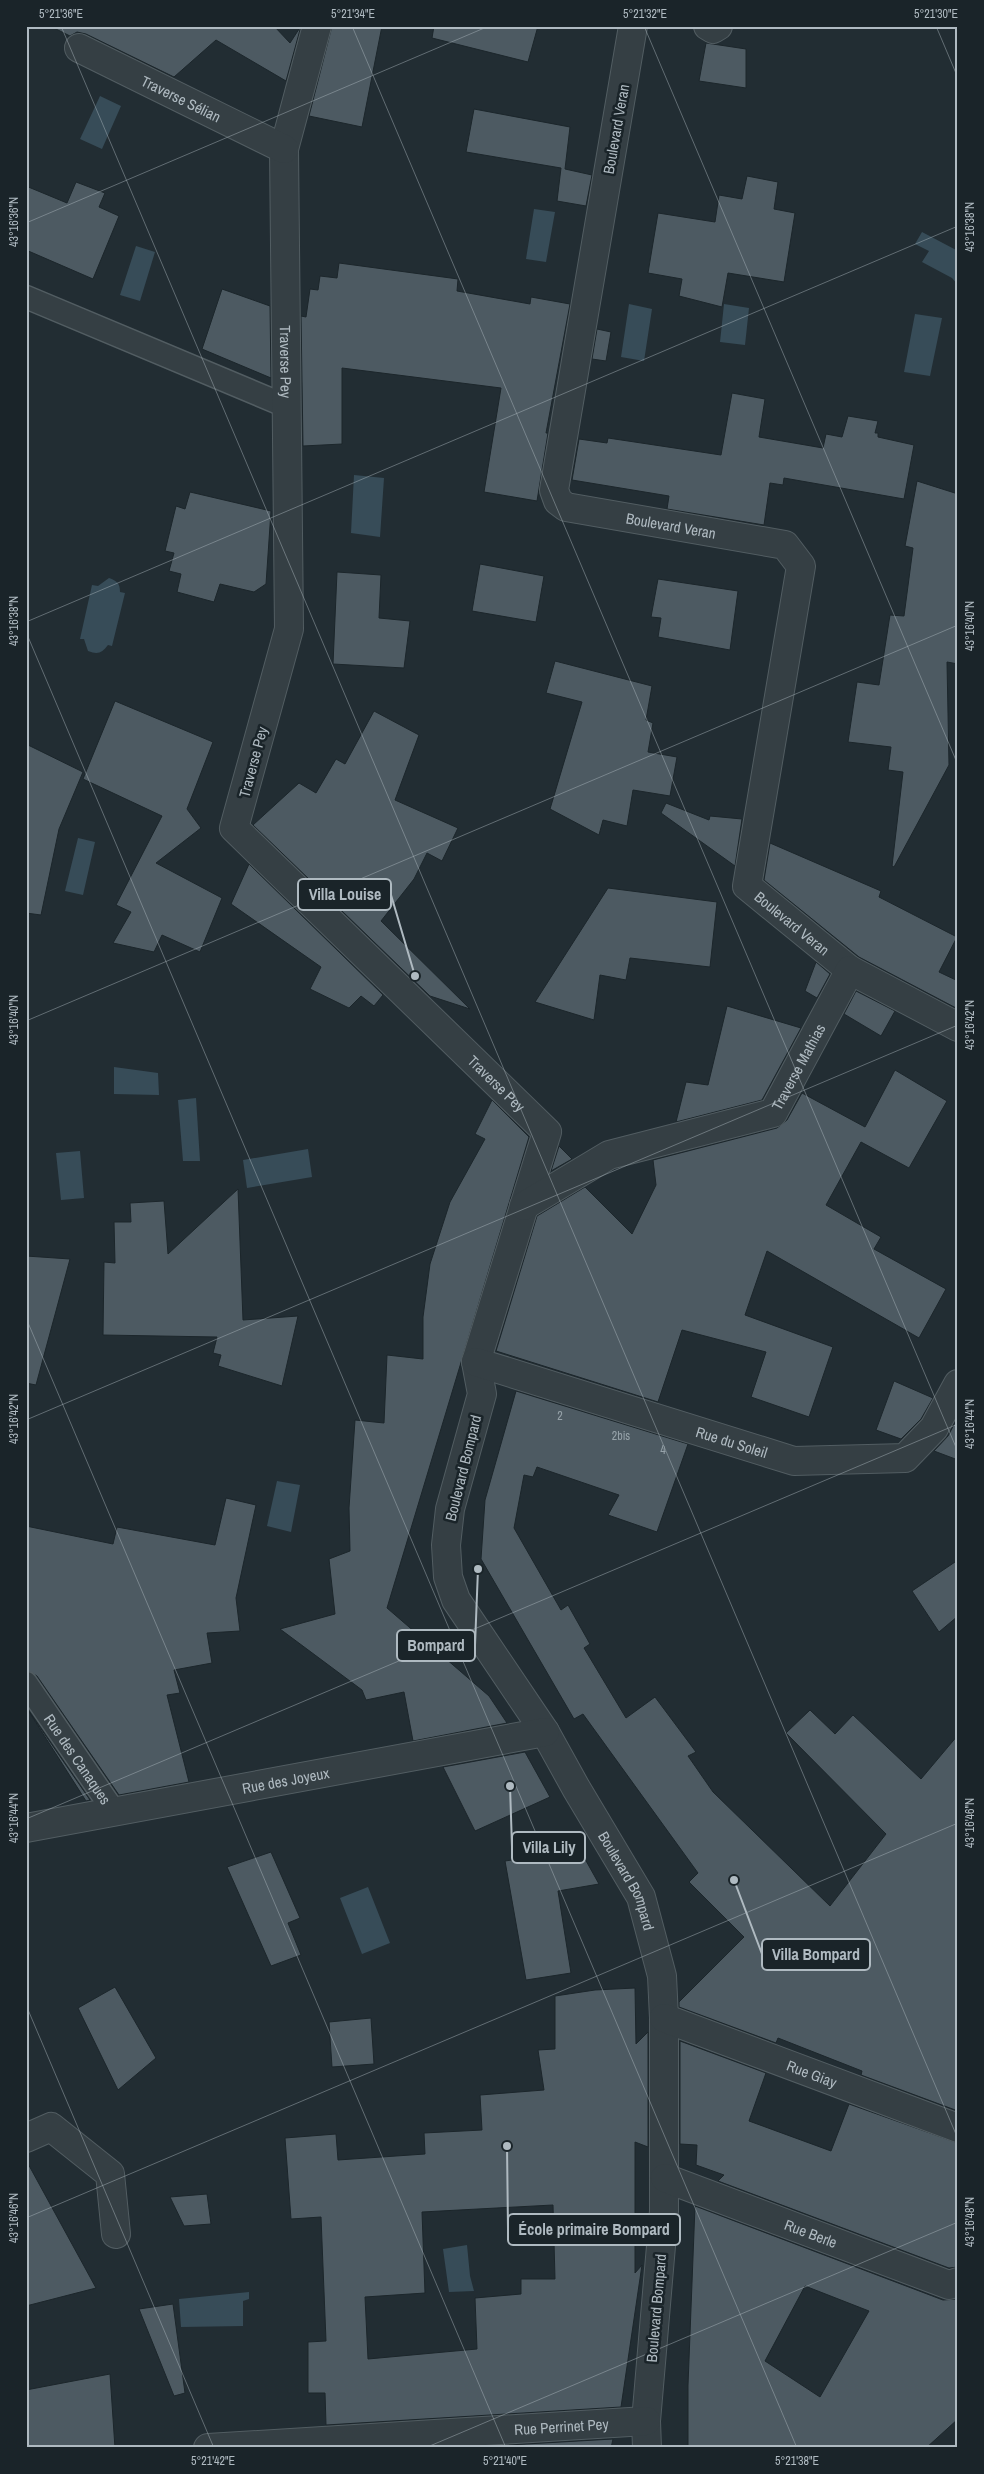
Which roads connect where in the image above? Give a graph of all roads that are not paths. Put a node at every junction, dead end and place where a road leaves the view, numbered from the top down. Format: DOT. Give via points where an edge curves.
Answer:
graph roads {
  1 [pos="317,26"];
  2 [pos="633,26"];
  3 [pos="708,26"];
  4 [pos="718,26"];
  5 [pos="79,48"];
  6 [pos="284,149"];
  7 [pos="26,297"];
  8 [pos="286,406"];
  9 [pos="850,970"];
  10 [pos="958,1026"];
  11 [pos="524,1206"];
  12 [pos="476,1362"];
  13 [pos="958,1384"];
  14 [pos="26,1683"];
  15 [pos="546,1732"];
  16 [pos="113,1810"];
  17 [pos="26,1828"];
  18 [pos="664,2018"];
  19 [pos="958,2128"];
  20 [pos="26,2138"];
  21 [pos="665,2178"];
  22 [pos="116,2234"];
  23 [pos="958,2282"];
  24 [pos="646,2421"];
  25 [pos="208,2448"];
  26 [pos="647,2448"];
  1 -- 6 [label="street, Traverse Pey"];
  2 -- 9 [label="street, Boulevard Veran" via="554,490 558,501 566,507 785,545 801,566 748,886"];
  3 -- 4 [label="street" via="713,29"];
  5 -- 6 [label="street, Traverse Sélian"];
  6 -- 8 [label="street, Traverse Pey"];
  7 -- 8 [label="lane"];
  8 -- 11 [label="street, Traverse Pey" via="289,629 234,828 546,1132"];
  9 -- 10 [label="street"];
  9 -- 11 [label="street, Traverse Mathias" via="773,1113 609,1155"];
  11 -- 12 [label="street, Traverse Pey"];
  12 -- 13 [label="street, Rue du Soleil" via="794,1461 905,1458 934,1428"];
  12 -- 15 [label="street, Boulevard Bompard" via="482,1394 450,1509 446,1545 448,1577 456,1600"];
  14 -- 16 [label="lane, Rue des Canaques"];
  15 -- 16 [label="street, Rue des Joyeux"];
  15 -- 18 [label="street, Boulevard Bompard" via="641,1897 662,1976"];
  16 -- 17 [label="street, Rue des Joyeux"];
  18 -- 19 [label="street, Rue Giay"];
  18 -- 21 [label="street, Boulevard Bompard"];
  20 -- 22 [label="street" via="51,2128 110,2174"];
  21 -- 23 [label="street, Rue Berle" via="949,2284"];
  21 -- 24 [label="street, Boulevard Bompard"];
  24 -- 25 [label="street, Rue Perrinet Pey"];
  24 -- 26 [label="street, Boulevard Bompard"];
}
